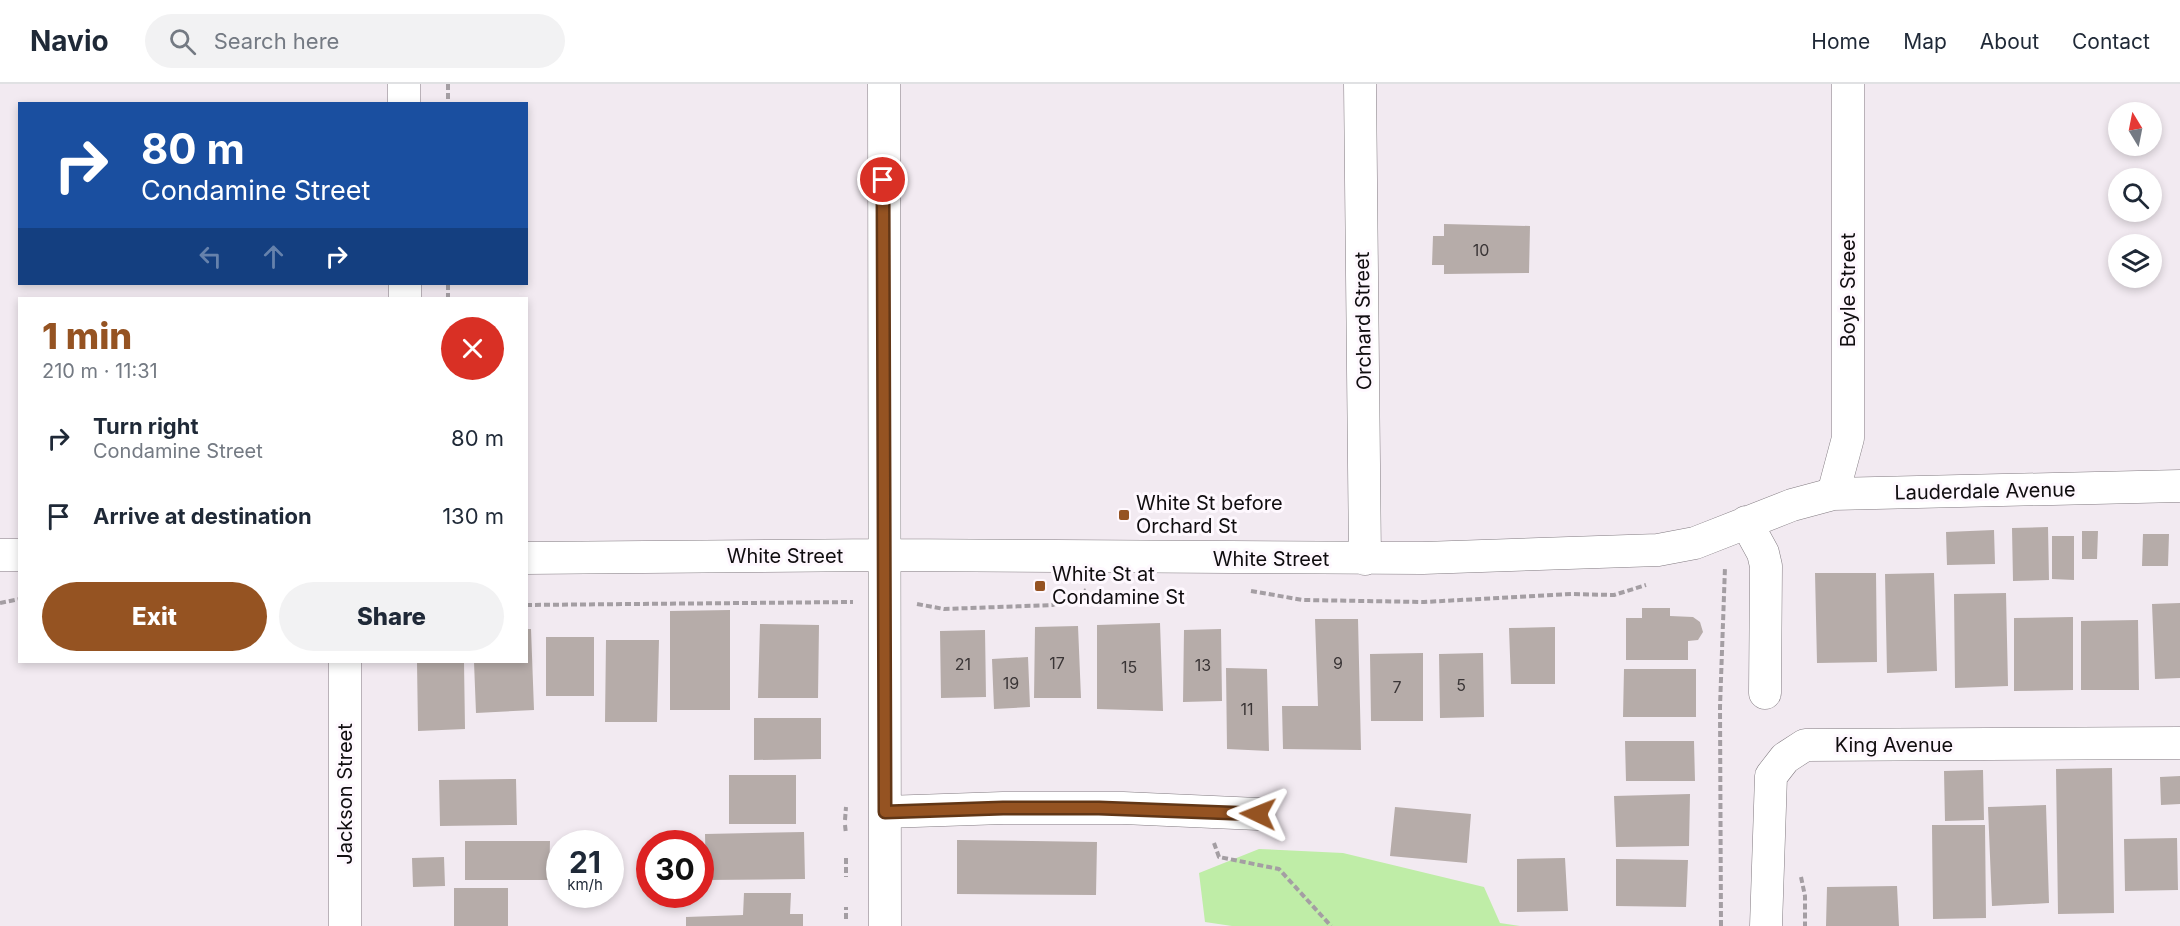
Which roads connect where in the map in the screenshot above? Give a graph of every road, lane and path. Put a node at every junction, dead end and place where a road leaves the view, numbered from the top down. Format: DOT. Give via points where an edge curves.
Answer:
graph roads {
  1 [pos="404,84"];
  2 [pos="448,84"];
  3 [pos="884,84"];
  4 [pos="1360,84"];
  5 [pos="1848,84"];
  6 [pos="404,102"];
  7 [pos="448,102"];
  8 [pos="2180,486"];
  9 [pos="1833,494"];
  10 [pos="1792,505"];
  11 [pos="1746,522"];
  12 [pos="0,555"];
  13 [pos="18,555"];
  14 [pos="884,555"];
  15 [pos="528,558"];
  16 [pos="1365,558"];
  17 [pos="1736,564"];
  18 [pos="1725,567"];
  19 [pos="1716,570"];
  20 [pos="1650,584"];
  21 [pos="1088,588"];
  22 [pos="1243,589"];
  23 [pos="18,599"];
  24 [pos="860,602"];
  25 [pos="911,602"];
  26 [pos="0,603"];
  27 [pos="528,606"];
  28 [pos="345,663"];
  29 [pos="1765,693"];
  30 [pos="2180,743"];
  31 [pos="846,807"];
  32 [pos="885,812"];
  33 [pos="1201,812"];
  34 [pos="1258,814"];
  35 [pos="846,834"];
  36 [pos="846,858"];
  37 [pos="1800,868"];
  38 [pos="846,877"];
  39 [pos="846,907"];
  40 [pos="846,919"];
  41 [pos="345,926"];
  42 [pos="885,926"];
  43 [pos="1331,926"];
  44 [pos="1721,926"];
  45 [pos="1766,926"];
  46 [pos="1805,926"];
  1 -- 6 [label="street"];
  2 -- 7 [label="path"];
  3 -- 14 [label="street"];
  4 -- 16 [label="street, Orchard Street"];
  5 -- 9 [label="street, Boyle Street" via="1848,438"];
  8 -- 9 [label="street, Lauderdale Avenue"];
  9 -- 10 [label="street, Lauderdale Avenue"];
  10 -- 11 [label="street, White Street"];
  11 -- 16 [label="street, White Street" via="1695,543 1658,550"];
  11 -- 29 [label="street" via="1766,566"];
  12 -- 13 [label="street"];
  14 -- 15 [label="street, White Street"];
  14 -- 16 [label="street, White Street"];
  14 -- 32 [label="street"];
  17 -- 18 [label="path"];
  18 -- 19 [label="path"];
  18 -- 44 [label="path" via="1720,707"];
  20 -- 22 [label="path" via="1614,595 1424,602 1303,600"];
  21 -- 25 [label="path" via="1053,605 944,609"];
  23 -- 26 [label="path"];
  24 -- 27 [label="path"];
  28 -- 41 [label="street, Jackson Street"];
  30 -- 45 [label="street, King Avenue" via="1804,745 1785,758 1772,776"];
  31 -- 35 [label="path"];
  32 -- 33 [label="street" via="1003,808"];
  32 -- 42 [label="street"];
  33 -- 34 [label="street"];
  33 -- 43 [label="path" via="1219,857 1279,869"];
  36 -- 38 [label="path"];
  37 -- 46 [label="path"];
  39 -- 40 [label="path"];
}
